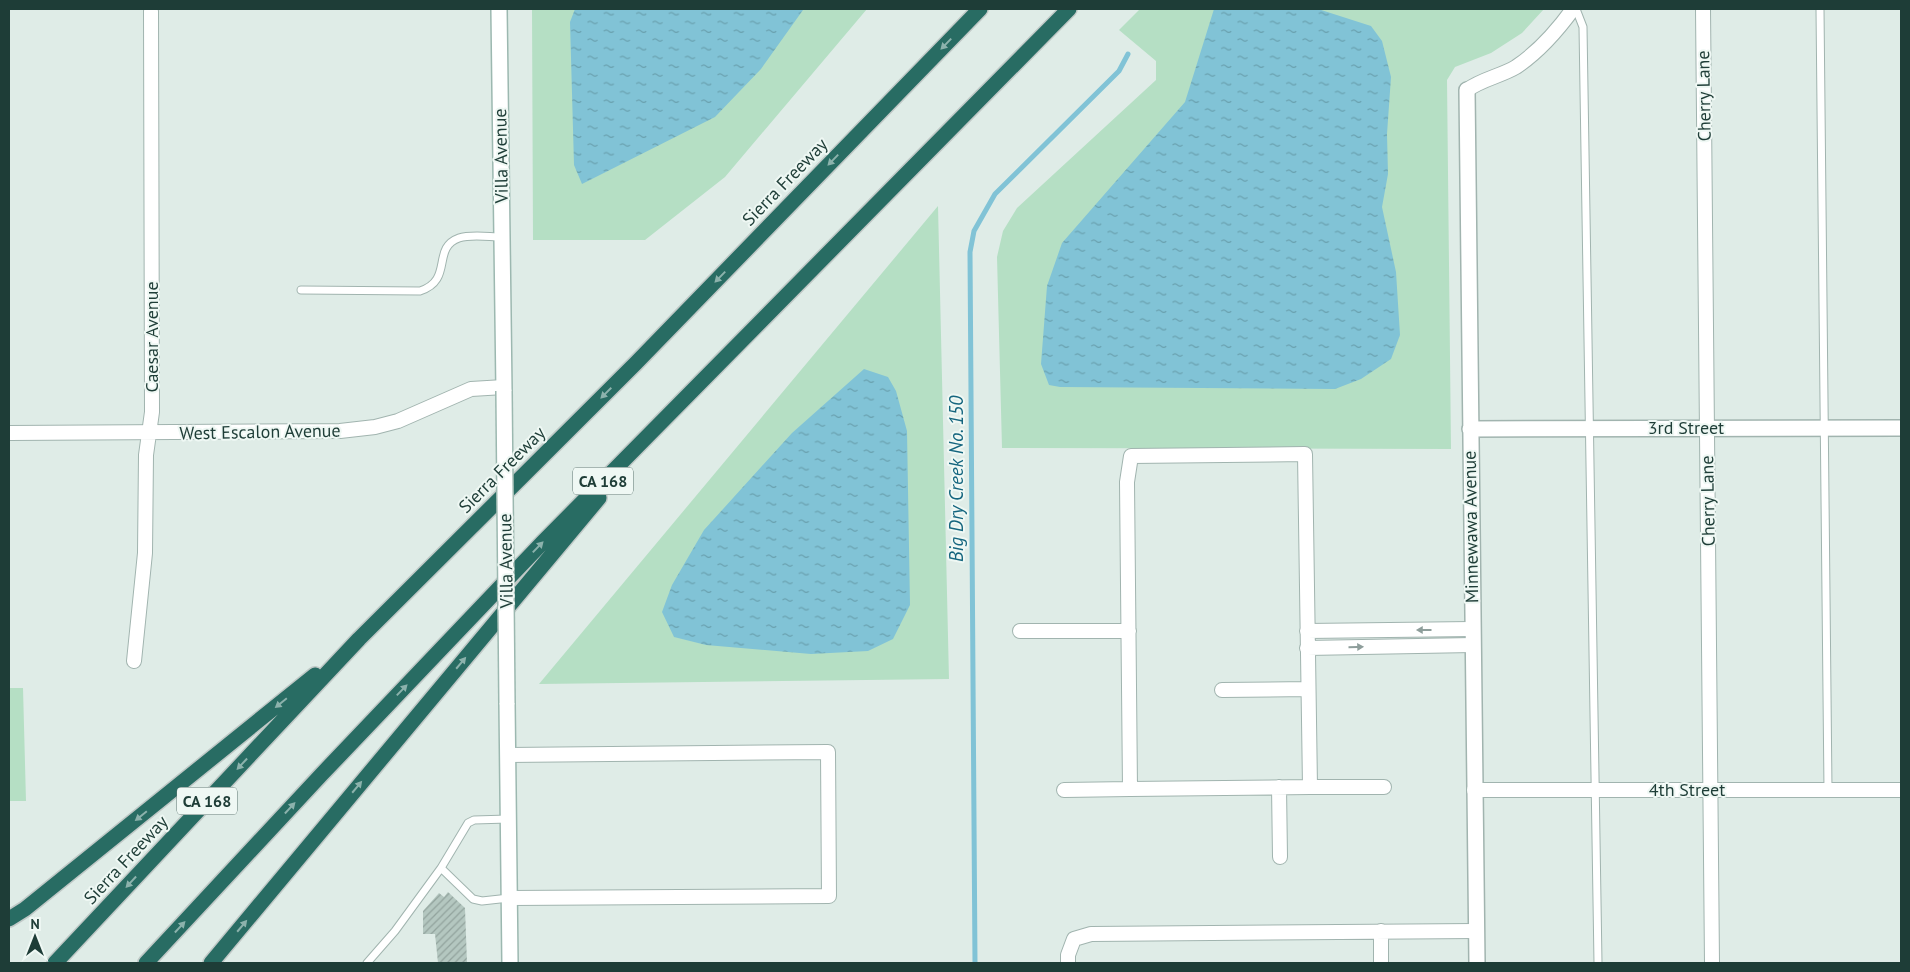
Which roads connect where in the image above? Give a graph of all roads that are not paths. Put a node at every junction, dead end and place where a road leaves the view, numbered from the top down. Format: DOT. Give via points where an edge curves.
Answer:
graph roads {
  1 [pos="499,9"];
  2 [pos="980,9"];
  3 [pos="1070,9"];
  4 [pos="1574,9"];
  5 [pos="1703,9"];
  6 [pos="1820,9"];
  7 [pos="151,12"];
  8 [pos="1467,90"];
  9 [pos="502,238"];
  10 [pos="301,290"];
  11 [pos="504,389"];
  12 [pos="666,418"];
  13 [pos="1591,428"];
  14 [pos="1708,428"];
  15 [pos="1826,428"];
  16 [pos="1901,428"];
  17 [pos="1470,429"];
  18 [pos="9,432"];
  19 [pos="149,433"];
  20 [pos="1392,630"];
  21 [pos="1472,630"];
  22 [pos="1020,631"];
  23 [pos="1129,631"];
  24 [pos="1306,631"];
  25 [pos="359,639"];
  26 [pos="1392,646"];
  27 [pos="1473,646"];
  28 [pos="1307,648"];
  29 [pos="134,661"];
  30 [pos="1308,689"];
  31 [pos="1222,690"];
  32 [pos="508,755"];
  33 [pos="1280,787"];
  34 [pos="1310,787"];
  35 [pos="1130,788"];
  36 [pos="1384,788"];
  37 [pos="1064,790"];
  38 [pos="1474,790"];
  39 [pos="1596,790"];
  40 [pos="1712,790"];
  41 [pos="1828,790"];
  42 [pos="1901,790"];
  43 [pos="508,819"];
  44 [pos="1280,856"];
  45 [pos="441,868"];
  46 [pos="510,898"];
  47 [pos="9,919"];
  48 [pos="1381,931"];
  49 [pos="1476,931"];
  50 [pos="54,963"];
  51 [pos="146,963"];
  52 [pos="211,963"];
  53 [pos="367,963"];
  54 [pos="510,963"];
  55 [pos="1068,963"];
  56 [pos="1381,963"];
  57 [pos="1477,963"];
  58 [pos="1598,963"];
  59 [pos="1712,963"];
  1 -- 9 [label="street, Villa Avenue"];
  2 -- 25 [label="highway, Sierra Freeway / CA 168, one-way" via="636,363"];
  3 -- 12 [label="highway, CA 168"];
  4 -- 8 [label="street" via="1550,40 1515,67"];
  4 -- 13 [label="lane" via="1584,28 1588,413"];
  5 -- 14 [label="street, Cherry Lane"];
  6 -- 15 [label="lane"];
  7 -- 19 [label="street, Caesar Avenue" via="152,412"];
  8 -- 17 [label="street, Minnewawa Avenue"];
  9 -- 10 [label="lane" via="456,239 443,253 440,278 420,291"];
  9 -- 11 [label="street, Villa Avenue"];
  11 -- 19 [label="street, West Escalon Avenue" via="471,389 375,427 340,431"];
  11 -- 32 [label="street, Villa Avenue, bridge"];
  51 -- 12 [label="highway, CA 168, one-way" via="543,542"];
  52 -- 12 [label="highway, one-way"];
  13 -- 14 [label="street, 3rd Street"];
  13 -- 17 [label="street, 3rd Street"];
  13 -- 39 [label="lane"];
  14 -- 15 [label="street, 3rd Street"];
  14 -- 40 [label="street, Cherry Lane"];
  15 -- 16 [label="street, 3rd Street"];
  15 -- 41 [label="lane"];
  17 -- 21 [label="street, Minnewawa Avenue"];
  18 -- 19 [label="street, West Escalon Avenue"];
  19 -- 29 [label="street, Caesar Avenue" via="145,553"];
  21 -- 20 [label="street, one-way"];
  20 -- 24 [label="street"];
  20 -- 26 [label="street"];
  21 -- 27 [label="street, Minnewawa Avenue"];
  22 -- 23 [label="street"];
  23 -- 24 [label="street" via="1127,482 1132,456 1306,454"];
  23 -- 35 [label="street"];
  24 -- 28 [label="street"];
  25 -- 47 [label="highway, one-way"];
  25 -- 50 [label="highway, Sierra Freeway / CA 168, one-way"];
  26 -- 27 [label="street"];
  28 -- 26 [label="street, one-way"];
  27 -- 38 [label="street, Minnewawa Avenue"];
  28 -- 30 [label="street"];
  30 -- 31 [label="street"];
  30 -- 34 [label="street"];
  32 -- 43 [label="street, Villa Avenue"];
  32 -- 46 [label="street" via="828,752 829,896"];
  33 -- 34 [label="street"];
  33 -- 35 [label="street"];
  33 -- 44 [label="street"];
  34 -- 36 [label="street"];
  35 -- 37 [label="street"];
  38 -- 39 [label="street, 4th Street"];
  38 -- 49 [label="street, Minnewawa Avenue"];
  39 -- 40 [label="street, 4th Street"];
  39 -- 58 [label="lane"];
  40 -- 41 [label="street, 4th Street"];
  40 -- 59 [label="street, Cherry Lane"];
  41 -- 42 [label="street, 4th Street"];
  43 -- 45 [label="lane" via="474,820 468,824"];
  43 -- 46 [label="street, Villa Avenue"];
  45 -- 46 [label="lane" via="473,899"];
  45 -- 53 [label="lane" via="396,931"];
  46 -- 54 [label="street, Villa Avenue"];
  48 -- 49 [label="street"];
  48 -- 55 [label="street" via="1091,934 1074,939"];
  48 -- 56 [label="street"];
  49 -- 57 [label="street, Minnewawa Avenue"];
}
